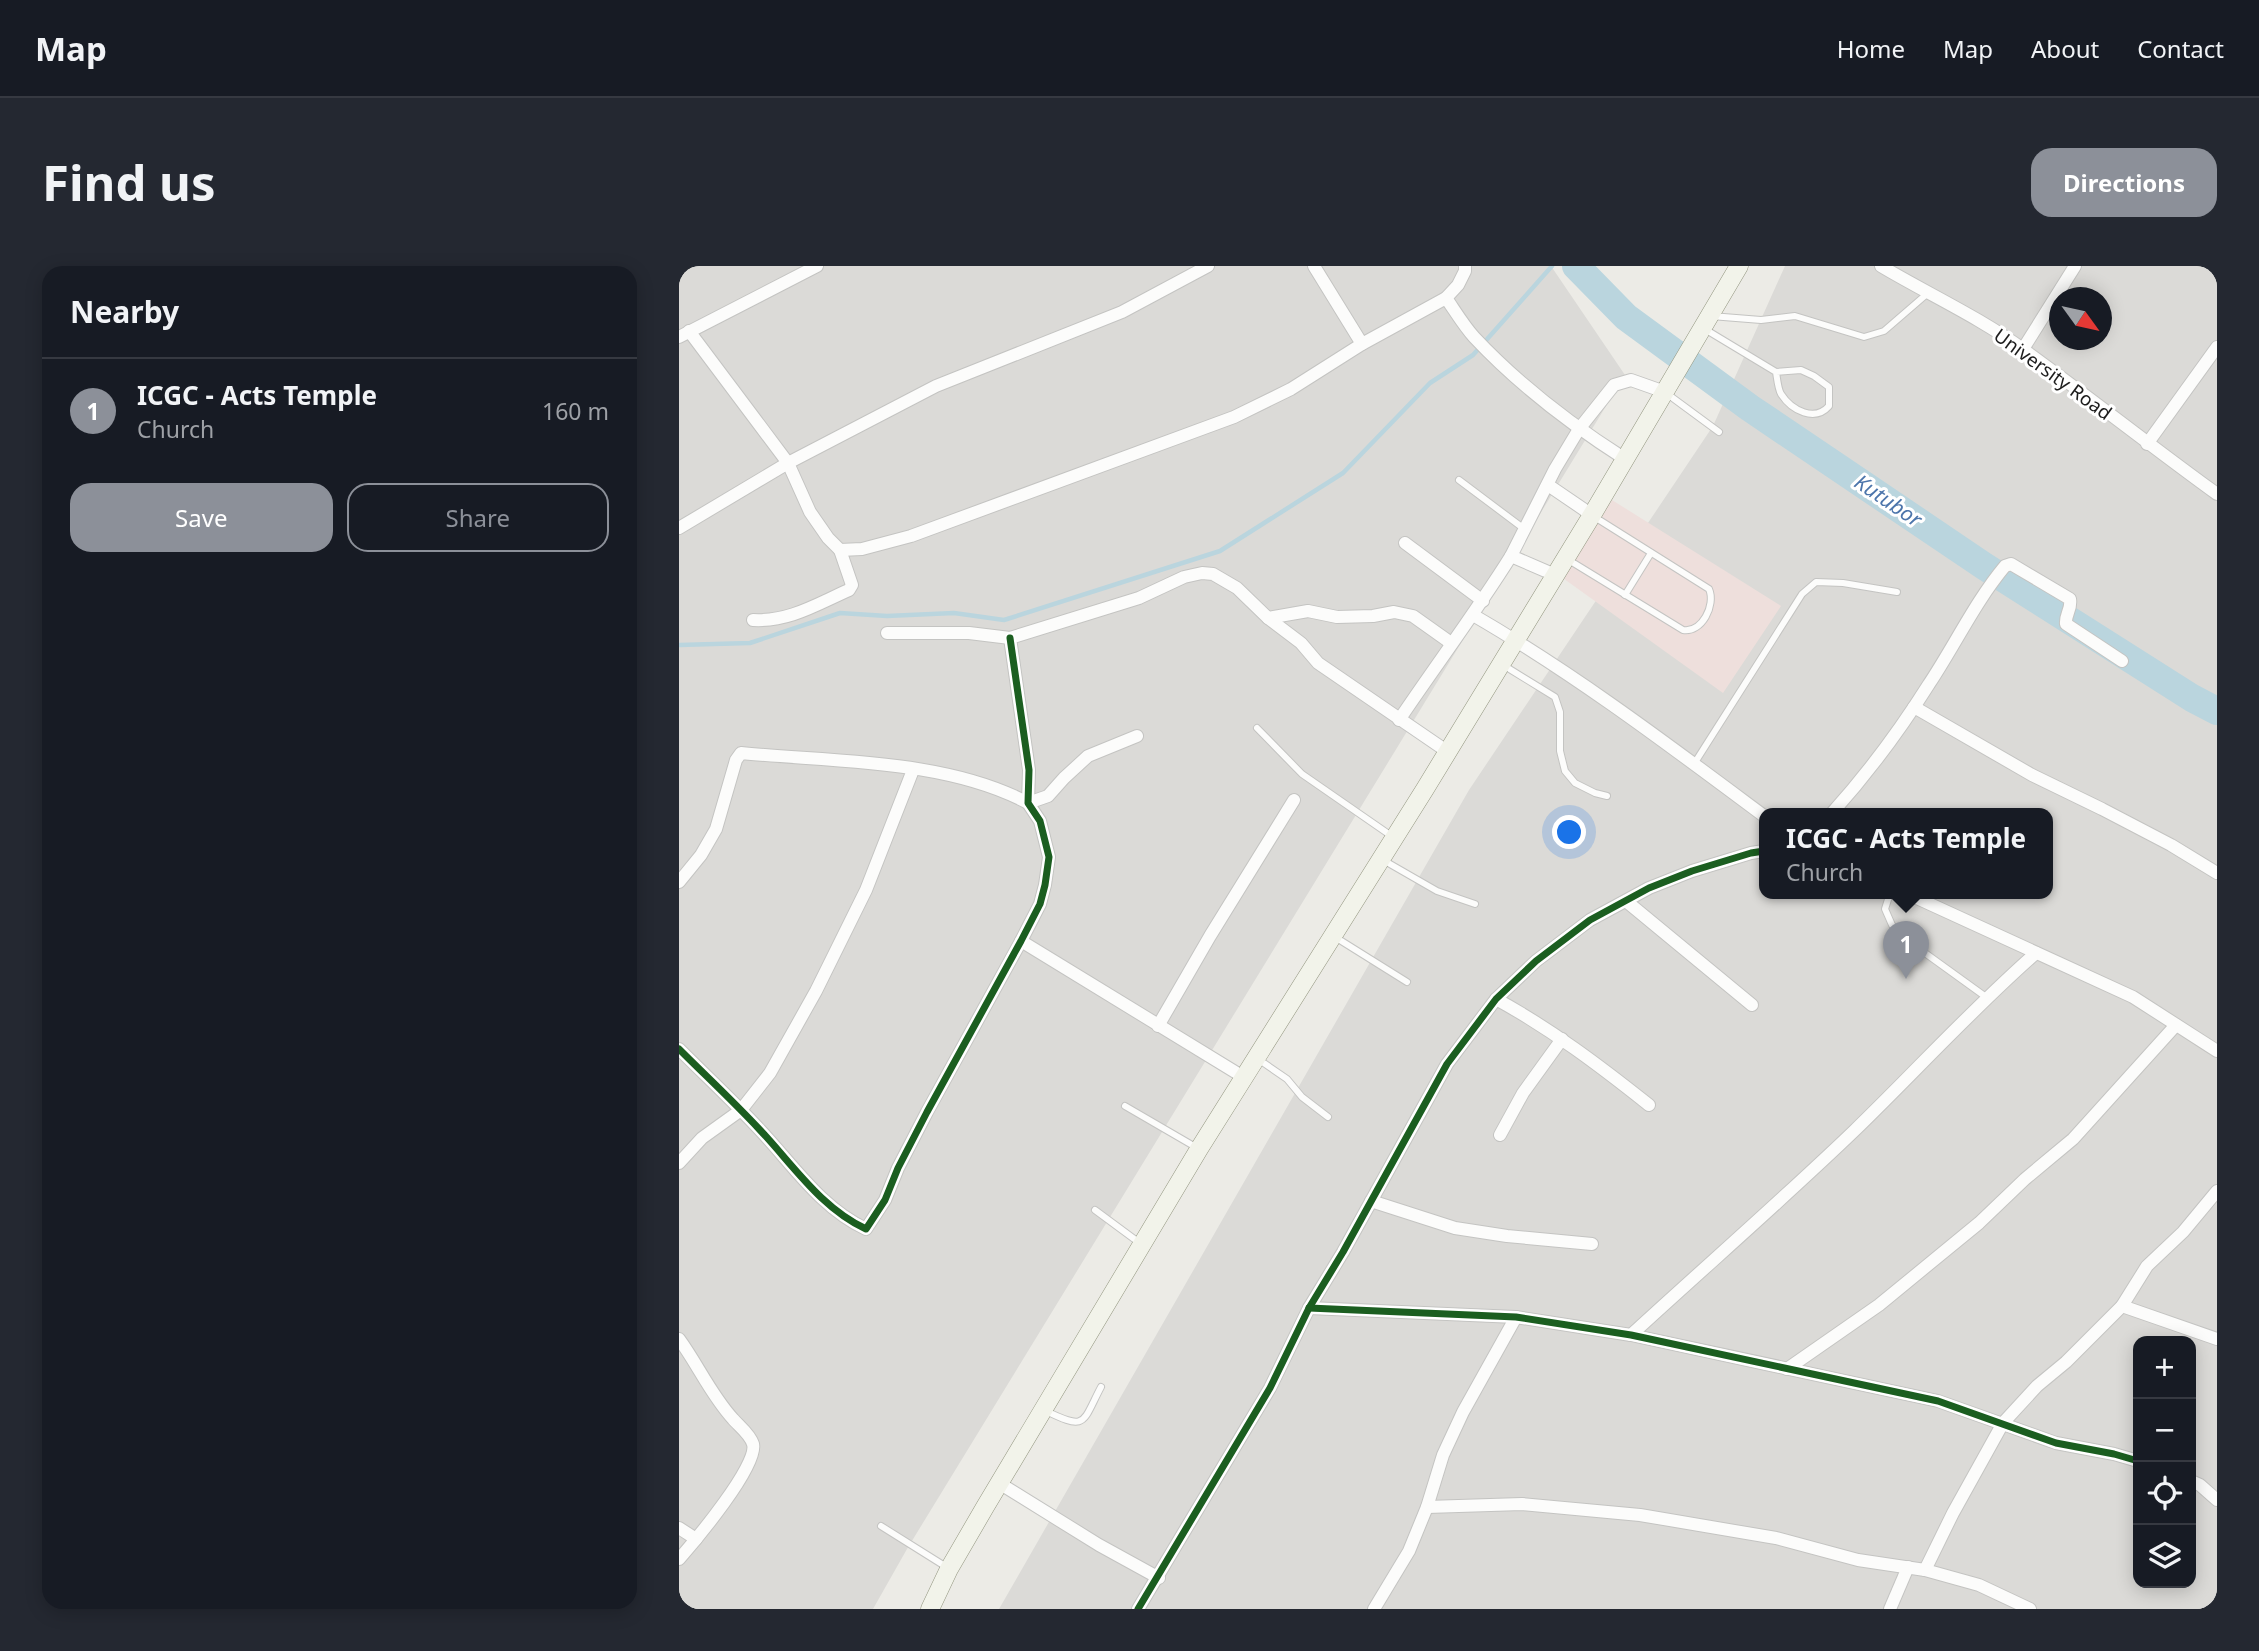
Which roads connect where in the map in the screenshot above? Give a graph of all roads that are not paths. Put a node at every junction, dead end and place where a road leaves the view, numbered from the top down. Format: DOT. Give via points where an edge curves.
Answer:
graph roads {
  1 [pos="817,266"];
  2 [pos="1208,266"];
  3 [pos="1314,266"];
  4 [pos="1465,266"];
  5 [pos="1881,266"];
  6 [pos="2075,266"];
  7 [pos="1736,267"];
  8 [pos="1928,293"];
  9 [pos="1446,298"];
  10 [pos="1706,322"];
  11 [pos="684,334"];
  12 [pos="1362,344"];
  13 [pos="2217,347"];
  14 [pos="2023,349"];
  15 [pos="1776,372"];
  16 [pos="1665,392"];
  17 [pos="1579,429"];
  18 [pos="1719,432"];
  19 [pos="2147,444"];
  20 [pos="1625,459"];
  21 [pos="788,463"];
  22 [pos="1459,481"];
  23 [pos="1548,485"];
  24 [pos="2217,494"];
  25 [pos="1592,515"];
  26 [pos="679,528"];
  27 [pos="1524,528"];
  28 [pos="1405,543"];
  29 [pos="840,550"];
  30 [pos="1651,553"];
  31 [pos="1511,556"];
  32 [pos="1566,558"];
  33 [pos="1555,575"];
  34 [pos="1897,592"];
  35 [pos="1625,594"];
  36 [pos="1483,601"];
  37 [pos="1473,615"];
  38 [pos="1268,618"];
  39 [pos="753,620"];
  40 [pos="887,633"];
  41 [pos="1010,638"];
  42 [pos="1515,639"];
  43 [pos="1451,643"];
  44 [pos="2122,661"];
  45 [pos="1501,664"];
  46 [pos="1913,707"];
  47 [pos="1399,720"];
  48 [pos="1257,728"];
  49 [pos="1137,736"];
  50 [pos="1448,752"];
  51 [pos="1694,764"];
  52 [pos="913,770"];
  53 [pos="1607,796"];
  54 [pos="1294,800"];
  55 [pos="1028,803"];
  56 [pos="1836,808"];
  57 [pos="1759,812"];
  58 [pos="1395,838"];
  59 [pos="1759,852"];
  60 [pos="1381,859"];
  61 [pos="2217,873"];
  62 [pos="679,882"];
  63 [pos="1888,899"];
  64 [pos="1919,899"];
  65 [pos="1626,901"];
  66 [pos="1475,904"];
  67 [pos="1333,936"];
  68 [pos="1021,942"];
  69 [pos="2036,953"];
  70 [pos="1407,982"];
  71 [pos="1986,997"];
  72 [pos="1496,999"];
  73 [pos="1752,1005"];
  74 [pos="2176,1025"];
  75 [pos="1158,1026"];
  76 [pos="1562,1039"];
  77 [pos="679,1049"];
  78 [pos="2217,1051"];
  79 [pos="1257,1058"];
  80 [pos="1245,1078"];
  81 [pos="1649,1105"];
  82 [pos="1125,1106"];
  83 [pos="741,1110"];
  84 [pos="1328,1116"];
  85 [pos="1500,1135"];
  86 [pos="1199,1149"];
  87 [pos="679,1163"];
  88 [pos="2217,1191"];
  89 [pos="1371,1201"];
  90 [pos="1095,1210"];
  91 [pos="1592,1244"];
  92 [pos="1143,1245"];
  93 [pos="2122,1306"];
  94 [pos="1309,1308"];
  95 [pos="1516,1317"];
  96 [pos="1631,1335"];
  97 [pos="679,1339"];
  98 [pos="2217,1339"];
  99 [pos="1787,1369"];
  100 [pos="1101,1387"];
  101 [pos="1044,1410"];
  102 [pos="2003,1423"];
  103 [pos="2133,1460"];
  104 [pos="999,1483"];
  105 [pos="2196,1483"];
  106 [pos="2217,1500"];
  107 [pos="1427,1507"];
  108 [pos="881,1526"];
  109 [pos="679,1528"];
  110 [pos="697,1539"];
  111 [pos="679,1559"];
  112 [pos="1908,1567"];
  113 [pos="949,1569"];
  114 [pos="1925,1570"];
  115 [pos="1159,1578"];
  116 [pos="930,1609"];
  117 [pos="1138,1609"];
  118 [pos="1374,1609"];
  119 [pos="1891,1609"];
  120 [pos="2030,1609"];
  1 -- 11 [label="street"];
  2 -- 21 [label="street" via="1122,312 936,386"];
  3 -- 12 [label="street"];
  4 -- 9 [label="street" via="1458,285"];
  5 -- 8 [label="street, University Road"];
  6 -- 14 [label="street"];
  7 -- 10 [label="main road"];
  8 -- 10 [label="lane" via="1884,331 1864,337 1795,316"];
  8 -- 14 [label="street, University Road"];
  9 -- 12 [label="street"];
  9 -- 17 [label="street" via="1489,351"];
  10 -- 15 [label="lane"];
  10 -- 16 [label="main road"];
  11 -- 21 [label="street"];
  12 -- 29 [label="street" via="1291,389 1234,417 911,536"];
  13 -- 19 [label="street"];
  14 -- 19 [label="street, University Road"];
  15 -- 15 [label="lane" via="1801,370 1814,376 1829,387 1829,406 1813,416 1803,412 1781,394"];
  16 -- 17 [label="street" via="1631,380 1614,385"];
  16 -- 18 [label="lane"];
  16 -- 20 [label="main road"];
  17 -- 20 [label="street"];
  17 -- 23 [label="street"];
  19 -- 24 [label="street, University Road"];
  20 -- 25 [label="main road"];
  21 -- 26 [label="street"];
  21 -- 29 [label="street" via="810,512"];
  22 -- 27 [label="lane"];
  23 -- 25 [label="street"];
  23 -- 27 [label="street"];
  25 -- 30 [label="lane"];
  25 -- 32 [label="main road"];
  27 -- 31 [label="street"];
  28 -- 36 [label="street"];
  29 -- 39 [label="street" via="852,584 849,590 773,621"];
  30 -- 35 [label="lane"];
  30 -- 35 [label="lane" via="1709,589 1711,605 1697,629 1683,630"];
  31 -- 33 [label="street"];
  31 -- 36 [label="street"];
  32 -- 33 [label="main road"];
  32 -- 35 [label="lane"];
  33 -- 42 [label="main road"];
  34 -- 51 [label="lane" via="1816,582 1802,594"];
  36 -- 37 [label="street"];
  37 -- 42 [label="street"];
  37 -- 43 [label="street"];
  38 -- 41 [label="street" via="1225,579 1202,573"];
  38 -- 43 [label="street" via="1308,611 1337,617 1394,612 1413,616"];
  38 -- 47 [label="street" via="1318,663"];
  40 -- 41 [label="street"];
  41 -- 55 [label="street" via="1029,770"];
  42 -- 45 [label="main road"];
  42 -- 51 [label="street"];
  43 -- 47 [label="street"];
  44 -- 46 [label="street" via="2066,624 2070,599 2011,564 1995,578"];
  45 -- 50 [label="main road"];
  45 -- 53 [label="lane" via="1555,697 1565,771 1575,783"];
  46 -- 56 [label="street"];
  46 -- 61 [label="street"];
  47 -- 50 [label="street"];
  48 -- 58 [label="lane" via="1302,774"];
  49 -- 55 [label="street" via="1088,756 1048,796"];
  50 -- 58 [label="main road"];
  51 -- 57 [label="street"];
  52 -- 55 [label="street" via="978,782"];
  52 -- 62 [label="street" via="741,752 716,829"];
  52 -- 83 [label="street" via="875,869 816,991 771,1073"];
  54 -- 75 [label="street"];
  55 -- 68 [label="street" via="1040,821 1049,857 1040,904"];
  58 -- 60 [label="main road"];
  59 -- 65 [label="street" via="1692,871"];
  60 -- 66 [label="lane" via="1437,891"];
  60 -- 67 [label="main road"];
  63 -- 71 [label="lane" via="1885,909 1892,925"];
  64 -- 69 [label="street"];
  65 -- 72 [label="street" via="1590,920 1547,952"];
  65 -- 73 [label="street"];
  67 -- 70 [label="lane"];
  67 -- 79 [label="main road"];
  68 -- 75 [label="street"];
  68 -- 83 [label="street" via="866,1229 827,1205"];
  69 -- 71 [label="street"];
  69 -- 74 [label="street" via="2133,997"];
  71 -- 96 [label="street" via="1846,1139"];
  72 -- 76 [label="street"];
  72 -- 89 [label="street" via="1447,1064"];
  74 -- 78 [label="street"];
  74 -- 99 [label="street" via="2073,1139 1979,1223 1879,1305"];
  75 -- 80 [label="street"];
  76 -- 81 [label="street"];
  76 -- 85 [label="street"];
  77 -- 83 [label="street"];
  79 -- 80 [label="main road"];
  79 -- 84 [label="lane"];
  80 -- 86 [label="main road"];
  82 -- 86 [label="lane"];
  83 -- 87 [label="street" via="702,1138"];
  86 -- 92 [label="main road"];
  88 -- 93 [label="street" via="2147,1266"];
  89 -- 91 [label="street" via="1455,1228"];
  89 -- 94 [label="street"];
  90 -- 92 [label="lane"];
  92 -- 101 [label="main road"];
  93 -- 98 [label="street"];
  93 -- 102 [label="street"];
  94 -- 95 [label="street"];
  94 -- 115 [label="street" via="1269,1388"];
  95 -- 96 [label="street"];
  95 -- 107 [label="street" via="1443,1455"];
  96 -- 99 [label="street"];
  97 -- 110 [label="street" via="718,1402 753,1444 753,1456"];
  99 -- 102 [label="street" via="1887,1388"];
  100 -- 101 [label="lane" via="1083,1421 1076,1424"];
  101 -- 104 [label="main road"];
  102 -- 103 [label="street" via="2056,1443"];
  102 -- 114 [label="street"];
  104 -- 113 [label="main road"];
  104 -- 115 [label="street"];
  105 -- 106 [label="street"];
  107 -- 112 [label="street" via="1522,1504 1640,1515"];
  107 -- 118 [label="street" via="1409,1551"];
  108 -- 113 [label="lane"];
  109 -- 110 [label="street"];
  110 -- 111 [label="street"];
  112 -- 114 [label="street"];
  112 -- 119 [label="street"];
  113 -- 116 [label="main road"];
  114 -- 120 [label="street" via="1979,1585"];
  115 -- 117 [label="street"];
}
